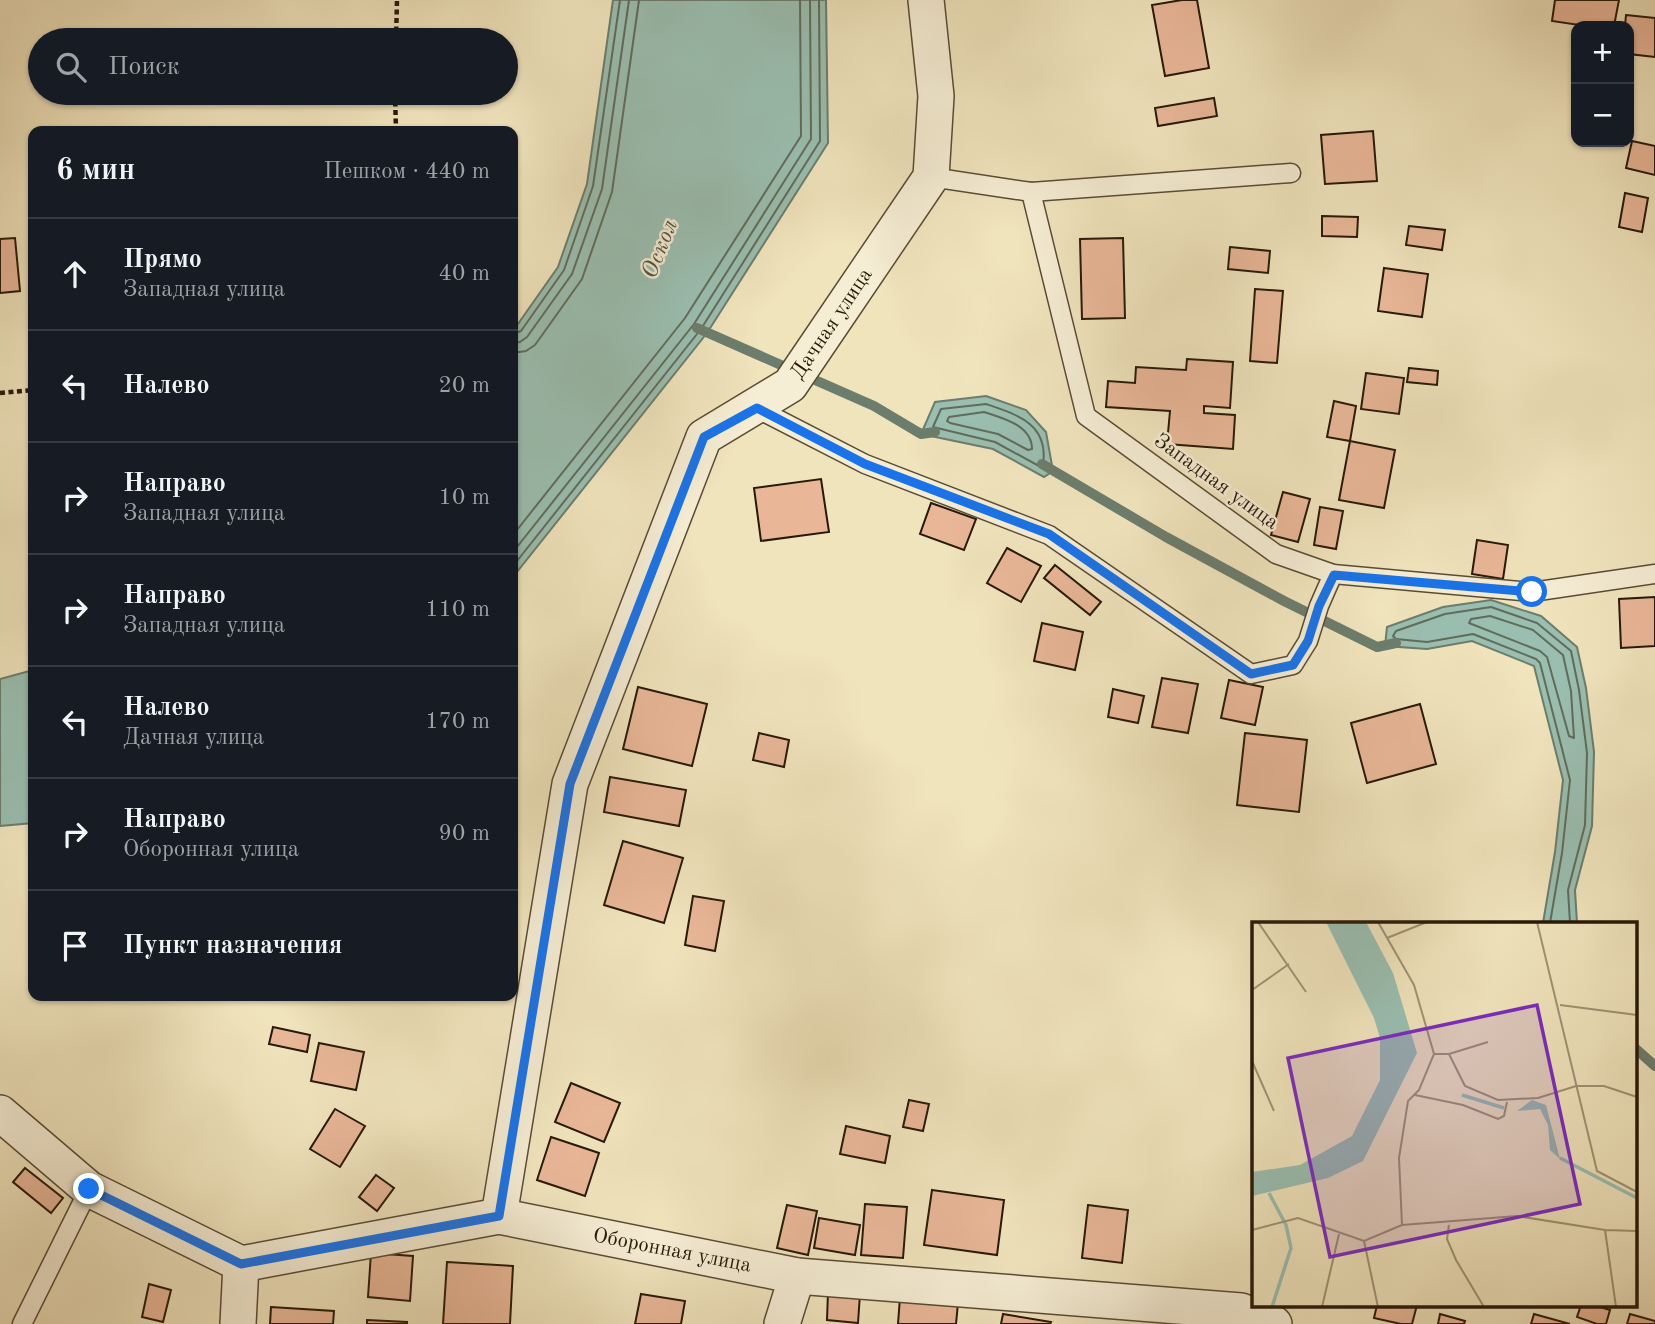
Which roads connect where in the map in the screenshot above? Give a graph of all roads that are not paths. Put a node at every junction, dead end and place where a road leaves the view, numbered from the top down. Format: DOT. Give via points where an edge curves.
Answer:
graph roads {
  1 [pos="926,0"];
  2 [pos="1291,173"];
  3 [pos="931,177"];
  4 [pos="1031,192"];
  5 [pos="757,408"];
  6 [pos="1655,574"];
  7 [pos="1334,575"];
  8 [pos="0,1113"];
  9 [pos="89,1189"];
  10 [pos="499,1216"];
  11 [pos="241,1264"];
  12 [pos="797,1276"];
  13 [pos="22,1324"];
  14 [pos="238,1324"];
  15 [pos="782,1324"];
  16 [pos="1274,1324"];
  1 -- 3 [label="street" via="936,96"];
  2 -- 4 [label="lane"];
  3 -- 4 [label="lane"];
  3 -- 5 [label="street, Дачная улица" via="790,385"];
  4 -- 7 [label="lane, Западная улица" via="1086,416 1276,554"];
  5 -- 7 [label="lane" via="865,464 1049,534 1251,674 1293,665 1308,641"];
  5 -- 10 [label="street, Дачная улица" via="704,437 570,784"];
  6 -- 7 [label="lane, Западная улица" via="1532,592"];
  8 -- 9 [label="street"];
  9 -- 11 [label="street"];
  9 -- 13 [label="lane"];
  10 -- 11 [label="street, Оборонная улица"];
  10 -- 12 [label="street, Оборонная улица"];
  11 -- 14 [label="street"];
  12 -- 15 [label="street"];
  12 -- 16 [label="street, Оборонная улица" via="1241,1311"];
}
